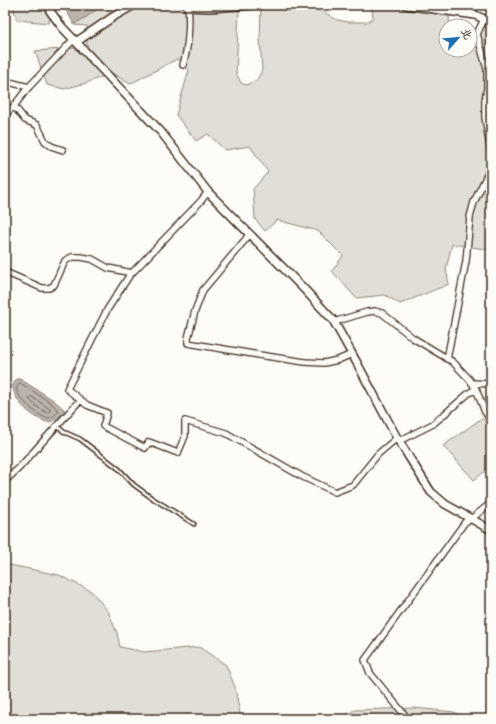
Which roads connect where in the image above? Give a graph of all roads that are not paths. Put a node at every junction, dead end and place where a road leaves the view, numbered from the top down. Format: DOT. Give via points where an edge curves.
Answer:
graph roads {
  1 [pos="49,5"];
  2 [pos="134,5"];
  3 [pos="251,5"];
  4 [pos="406,5"];
  5 [pos="468,5"];
  6 [pos="187,6"];
  7 [pos="470,14"];
  8 [pos="488,21"];
  9 [pos="75,40"];
  10 [pos="182,65"];
  11 [pos="5,81"];
  12 [pos="29,87"];
  13 [pos="14,106"];
  14 [pos="5,115"];
  15 [pos="63,150"];
  16 [pos="491,154"];
  17 [pos="491,163"];
  18 [pos="208,192"];
  19 [pos="250,234"];
  20 [pos="5,272"];
  21 [pos="132,273"];
  22 [pos="334,322"];
  23 [pos="352,354"];
  24 [pos="447,359"];
  25 [pos="472,383"];
  26 [pos="491,384"];
  27 [pos="476,389"];
  28 [pos="80,400"];
  29 [pos="491,420"];
  30 [pos="57,426"];
  31 [pos="398,440"];
  32 [pos="5,481"];
  33 [pos="491,504"];
  34 [pos="471,519"];
  35 [pos="194,524"];
  36 [pos="491,530"];
  37 [pos="408,719"];
  1 -- 9 [label="street" via="50,11"];
  2 -- 9 [label="street"];
  3 -- 6 [label="street" via="210,8"];
  4 -- 7 [label="street"];
  5 -- 7 [label="street"];
  6 -- 10 [label="street" via="187,45"];
  7 -- 8 [label="street"];
  8 -- 16 [label="street" via="477,34 488,69 485,117"];
  9 -- 12 [label="street"];
  9 -- 18 [label="street" via="161,132"];
  11 -- 12 [label="street"];
  12 -- 13 [label="street"];
  13 -- 14 [label="street"];
  13 -- 15 [label="street" via="25,120 37,125 45,141"];
  17 -- 24 [label="street" via="470,217 466,261"];
  18 -- 19 [label="street"];
  18 -- 21 [label="street"];
  19 -- 22 [label="street"];
  19 -- 23 [label="street" via="203,290 188,343 305,362 324,363"];
  20 -- 21 [label="street" via="42,288 54,285 66,261 72,257 92,259 108,268"];
  21 -- 28 [label="street" via="107,310 67,390"];
  22 -- 23 [label="street"];
  22 -- 24 [label="street" via="367,312 382,313 413,338"];
  23 -- 31 [label="street"];
  24 -- 25 [label="street"];
  25 -- 26 [label="street"];
  25 -- 27 [label="street"];
  27 -- 29 [label="street"];
  27 -- 31 [label="street" via="433,424"];
  28 -- 30 [label="street"];
  28 -- 31 [label="street" via="107,413 104,426 145,448 149,442 178,452 185,436 185,421 226,433 301,476 335,492 353,485 378,454"];
  30 -- 32 [label="street"];
  30 -- 35 [label="lane" via="80,439 152,498"];
  31 -- 34 [label="street" via="431,492 445,504"];
  33 -- 34 [label="street"];
  34 -- 36 [label="street"];
  34 -- 37 [label="street" via="465,522 365,660 370,673"];
}
